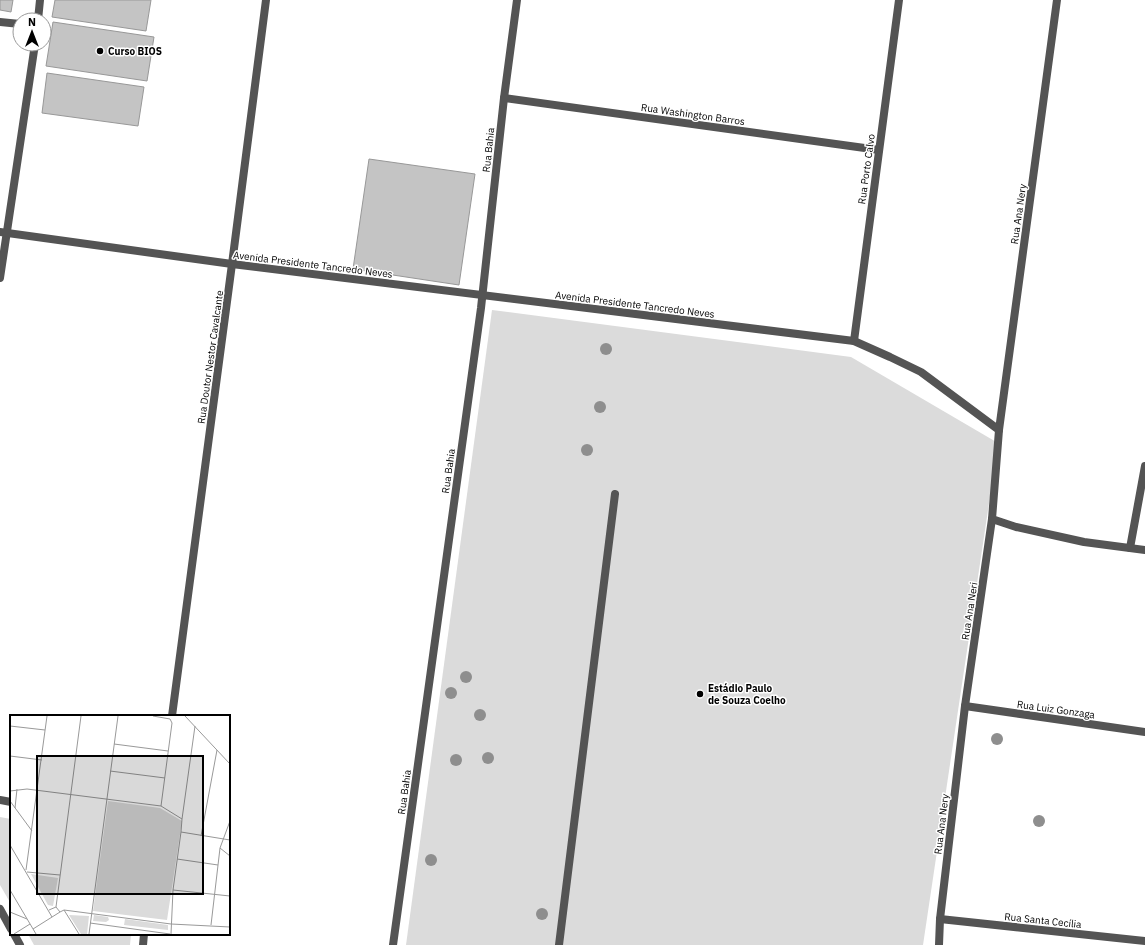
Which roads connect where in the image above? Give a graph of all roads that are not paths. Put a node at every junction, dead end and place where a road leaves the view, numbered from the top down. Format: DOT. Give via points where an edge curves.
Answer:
graph roads {
  1 [pos="40,0"];
  2 [pos="266,0"];
  3 [pos="517,0"];
  4 [pos="899,0"];
  5 [pos="1058,0"];
  6 [pos="39,12"];
  7 [pos="0,22"];
  8 [pos="12,23"];
  9 [pos="34,52"];
  10 [pos="504,98"];
  11 [pos="879,150"];
  12 [pos="3,232"];
  13 [pos="232,264"];
  14 [pos="0,278"];
  15 [pos="482,295"];
  16 [pos="854,341"];
  17 [pos="999,430"];
  18 [pos="1145,466"];
  19 [pos="615,494"];
  20 [pos="992,519"];
  21 [pos="1130,548"];
  22 [pos="1145,550"];
  23 [pos="965,706"];
  24 [pos="172,715"];
  25 [pos="1145,732"];
  26 [pos="0,800"];
  27 [pos="10,802"];
  28 [pos="0,909"];
  29 [pos="940,919"];
  30 [pos="10,927"];
  31 [pos="15,935"];
  32 [pos="144,935"];
  33 [pos="1145,941"];
  34 [pos="20,945"];
  35 [pos="143,945"];
  36 [pos="393,945"];
  37 [pos="559,945"];
  38 [pos="939,945"];
  1 -- 6 [label="street"];
  2 -- 13 [label="street, Rua Doutor Nestor Cavalcante"];
  3 -- 10 [label="street, Rua Bahia"];
  4 -- 11 [label="street, Rua Porto Calvo"];
  5 -- 17 [label="street, Rua Ana Nery"];
  7 -- 8 [label="street"];
  9 -- 12 [label="street"];
  10 -- 11 [label="street, Rua Washington Barros"];
  10 -- 15 [label="street, Rua Bahia"];
  11 -- 16 [label="street, Rua Porto Calvo"];
  12 -- 13 [label="street, Avenida Presidente Tancredo Neves"];
  12 -- 14 [label="street"];
  13 -- 15 [label="street, Avenida Presidente Tancredo Neves"];
  13 -- 24 [label="street, Rua Doutor Nestor Cavalcante"];
  15 -- 16 [label="street, Avenida Presidente Tancredo Neves"];
  15 -- 36 [label="street, Rua Bahia"];
  16 -- 17 [label="street, Avenida Presidente Tancredo Neves" via="921,372"];
  17 -- 20 [label="street"];
  18 -- 21 [label="street"];
  19 -- 37 [label="street"];
  20 -- 21 [label="street" via="1084,542"];
  20 -- 23 [label="street, Rua Ana Neri"];
  21 -- 22 [label="street"];
  23 -- 25 [label="street, Rua Luiz Gonzaga"];
  23 -- 29 [label="street, Rua Ana Nery"];
  26 -- 27 [label="street"];
  28 -- 30 [label="street"];
  29 -- 33 [label="street, Rua Santa Cecília"];
  29 -- 38 [label="street, Rua Ana Nery"];
  31 -- 34 [label="street"];
  32 -- 35 [label="street"];
}
